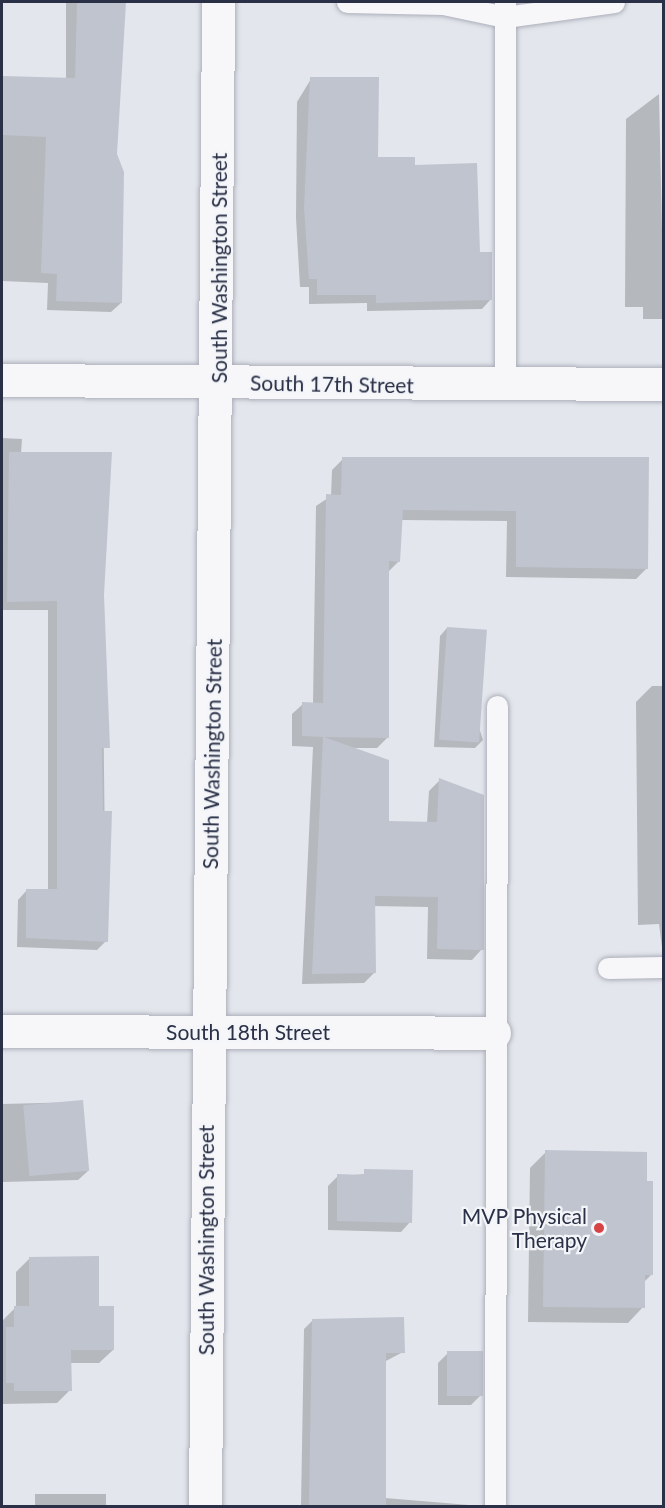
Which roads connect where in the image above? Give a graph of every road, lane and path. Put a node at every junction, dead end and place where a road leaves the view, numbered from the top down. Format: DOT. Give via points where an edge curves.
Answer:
graph roads {
  1 [pos="218,2"];
  2 [pos="347,2"];
  3 [pos="614,2"];
  4 [pos="505,9"];
  5 [pos="2,380"];
  6 [pos="219,383"];
  7 [pos="663,384"];
  8 [pos="505,386"];
  9 [pos="497,706"];
  10 [pos="663,967"];
  11 [pos="608,968"];
  12 [pos="2,1031"];
  13 [pos="207,1033"];
  14 [pos="494,1033"];
  15 [pos="205,1506"];
  16 [pos="495,1506"];
  1 -- 6 [label="street, South Washington Street"];
  2 -- 4 [label="lane"];
  3 -- 4 [label="lane"];
  4 -- 8 [label="lane"];
  5 -- 6 [label="street, South 17th Street"];
  6 -- 8 [label="street, South 17th Street"];
  6 -- 13 [label="street, South Washington Street"];
  7 -- 8 [label="street, South 17th Street"];
  9 -- 14 [label="lane"];
  10 -- 11 [label="lane"];
  12 -- 13 [label="street, South 18th Street"];
  13 -- 14 [label="street, South 18th Street"];
  13 -- 15 [label="street, South Washington Street"];
  14 -- 16 [label="lane" via="499,1083"];
}
